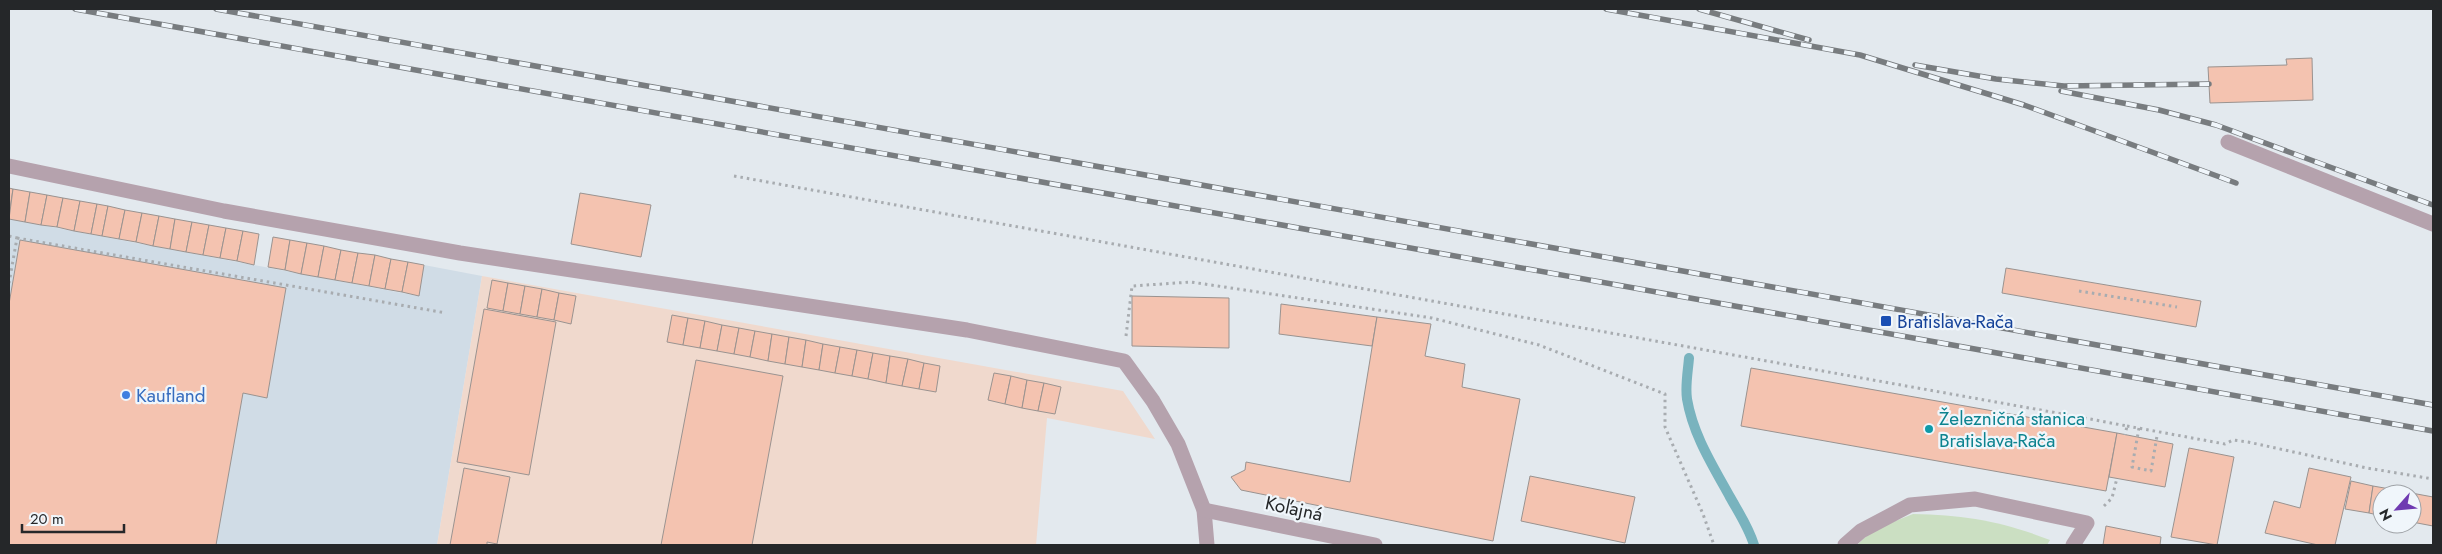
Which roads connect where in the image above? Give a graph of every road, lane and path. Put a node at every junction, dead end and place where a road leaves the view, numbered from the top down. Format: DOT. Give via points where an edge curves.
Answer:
graph roads {
  1 [pos="2228,142"];
  2 [pos="9,166"];
  3 [pos="734,176"];
  4 [pos="2433,224"];
  5 [pos="9,236"];
  6 [pos="17,238"];
  7 [pos="9,283"];
  8 [pos="2079,291"];
  9 [pos="2177,307"];
  10 [pos="446,314"];
  11 [pos="1124,361"];
  12 [pos="2127,426"];
  13 [pos="2139,428"];
  14 [pos="2126,435"];
  15 [pos="2157,436"];
  16 [pos="2433,479"];
  17 [pos="1204,510"];
  18 [pos="1207,545"];
  19 [pos="1376,545"];
  20 [pos="1714,545"];
  21 [pos="1845,545"];
  22 [pos="2073,545"];
  1 -- 4 [label="street"];
  2 -- 11 [label="street" via="224,211 440,249 967,330"];
  3 -- 12 [label="path"];
  5 -- 6 [label="path"];
  6 -- 7 [label="path"];
  6 -- 10 [label="path"];
  8 -- 9 [label="path"];
  11 -- 17 [label="street" via="1153,400 1178,444"];
  11 -- 20 [label="path" via="1132,286 1191,282 1432,318 1539,345 1665,394 1665,427"];
  12 -- 13 [label="path"];
  12 -- 14 [label="path"];
  13 -- 15 [label="path" via="2132,467 2151,471"];
  13 -- 16 [label="path" via="2225,444 2233,440 2248,442"];
  17 -- 18 [label="street"];
  17 -- 19 [label="street, Koľajná"];
  21 -- 22 [label="street" via="1861,531 1910,505 1975,499 2087,523"];
}
